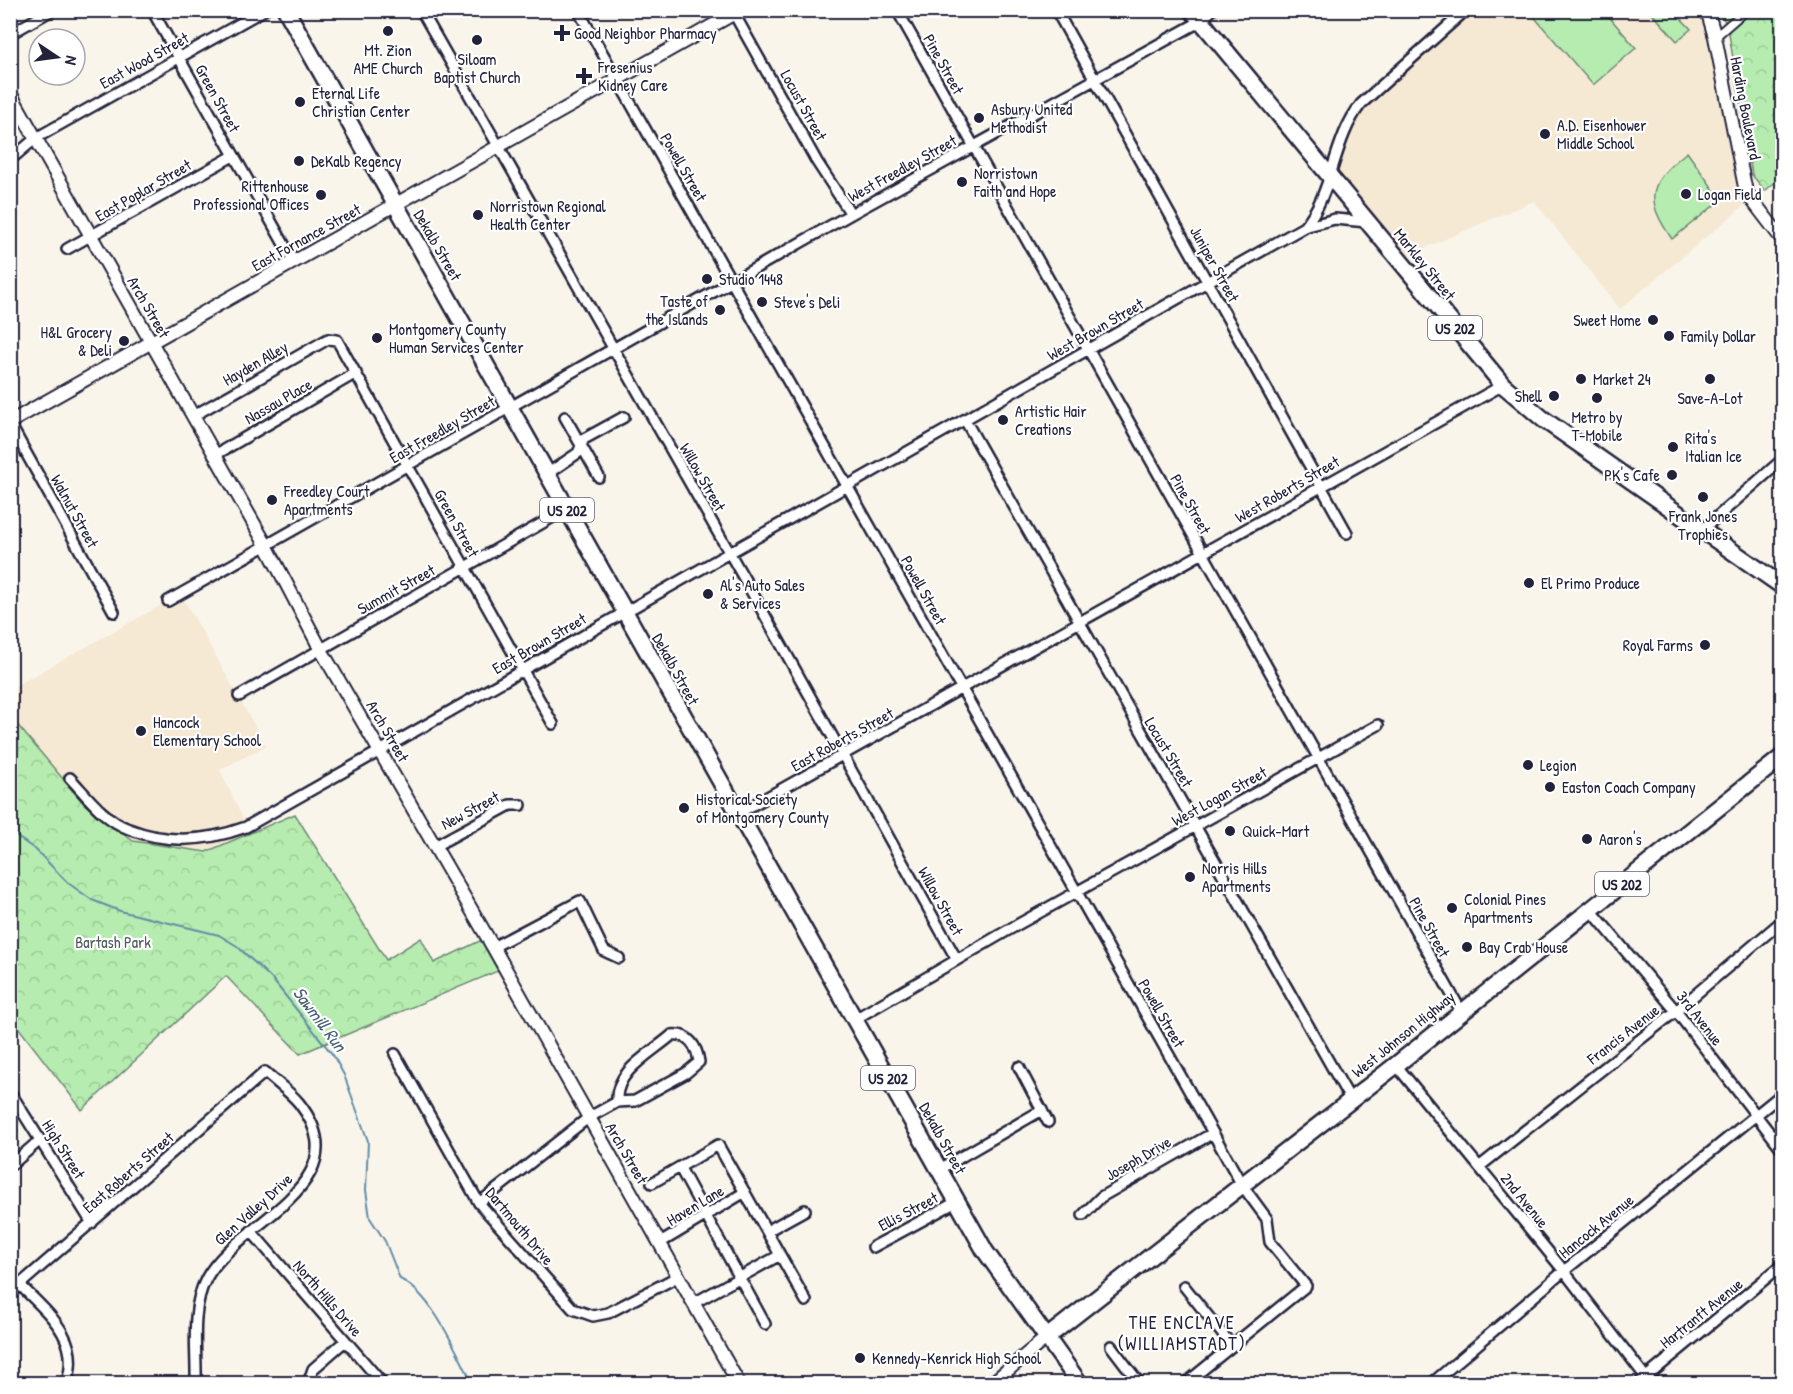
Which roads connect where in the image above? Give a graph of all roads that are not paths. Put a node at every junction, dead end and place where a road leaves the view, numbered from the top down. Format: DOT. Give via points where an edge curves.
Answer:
graph roads {
  1 [pos="52,10"];
  2 [pos="152,10"];
  3 [pos="264,10"];
  4 [pos="286,10"];
  5 [pos="421,10"];
  6 [pos="578,10"];
  7 [pos="897,10"];
  8 [pos="1056,10"];
  9 [pos="1707,10"];
  10 [pos="1746,10"];
  11 [pos="736,12"];
  12 [pos="1461,12"];
  13 [pos="1201,14"];
  14 [pos="10,34"];
  15 [pos="1715,37"];
  16 [pos="178,58"];
  17 [pos="1094,78"];
  18 [pos="617,80"];
  19 [pos="10,93"];
  20 [pos="36,138"];
  21 [pos="973,146"];
  22 [pos="499,148"];
  23 [pos="233,156"];
  24 [pos="10,160"];
  25 [pos="1328,173"];
  26 [pos="395,207"];
  27 [pos="851,214"];
  28 [pos="1367,222"];
  29 [pos="1304,227"];
  30 [pos="1781,236"];
  31 [pos="91,237"];
  32 [pos="67,249"];
  33 [pos="294,262"];
  34 [pos="1208,282"];
  35 [pos="732,283"];
  36 [pos="333,338"];
  37 [pos="152,344"];
  38 [pos="613,350"];
  39 [pos="1087,350"];
  40 [pos="356,373"];
  41 [pos="1503,385"];
  42 [pos="509,408"];
  43 [pos="193,416"];
  44 [pos="564,417"];
  45 [pos="624,417"];
  46 [pos="965,420"];
  47 [pos="10,423"];
  48 [pos="580,444"];
  49 [pos="215,455"];
  50 [pos="1782,460"];
  51 [pos="408,466"];
  52 [pos="547,474"];
  53 [pos="599,477"];
  54 [pos="1322,485"];
  55 [pos="848,486"];
  56 [pos="567,509"];
  57 [pos="1702,530"];
  58 [pos="1347,533"];
  59 [pos="266,545"];
  60 [pos="730,553"];
  61 [pos="1203,555"];
  62 [pos="465,568"];
  63 [pos="1782,586"];
  64 [pos="168,601"];
  65 [pos="114,612"];
  66 [pos="623,612"];
  67 [pos="1079,623"];
  68 [pos="320,648"];
  69 [pos="522,670"];
  70 [pos="962,690"];
  71 [pos="239,696"];
  72 [pos="553,724"];
  73 [pos="1378,725"];
  74 [pos="380,750"];
  75 [pos="843,756"];
  76 [pos="1318,757"];
  77 [pos="1782,757"];
  78 [pos="70,778"];
  79 [pos="520,805"];
  80 [pos="737,814"];
  81 [pos="1196,826"];
  82 [pos="435,846"];
  83 [pos="1076,892"];
  84 [pos="1590,910"];
  85 [pos="1782,921"];
  86 [pos="493,947"];
  87 [pos="619,958"];
  88 [pos="957,960"];
  89 [pos="1461,1011"];
  90 [pos="1676,1011"];
  91 [pos="855,1019"];
  92 [pos="396,1054"];
  93 [pos="1396,1065"];
  94 [pos="1019,1067"];
  95 [pos="265,1072"];
  96 [pos="10,1092"];
  97 [pos="1782,1094"];
  98 [pos="1350,1099"];
  99 [pos="617,1102"];
  100 [pos="1042,1110"];
  101 [pos="1757,1115"];
  102 [pos="588,1118"];
  103 [pos="1048,1122"];
  104 [pos="1213,1133"];
  105 [pos="40,1140"];
  106 [pos="1782,1149"];
  107 [pos="10,1166"];
  108 [pos="1479,1167"];
  109 [pos="680,1168"];
  110 [pos="940,1169"];
  111 [pos="652,1183"];
  112 [pos="1242,1185"];
  113 [pos="745,1192"];
  114 [pos="958,1202"];
  115 [pos="479,1203"];
  116 [pos="805,1210"];
  117 [pos="1083,1215"];
  118 [pos="705,1216"];
  119 [pos="92,1223"];
  120 [pos="251,1231"];
  121 [pos="767,1231"];
  122 [pos="660,1243"];
  123 [pos="873,1247"];
  124 [pos="780,1255"];
  125 [pos="1782,1265"];
  126 [pos="1564,1271"];
  127 [pos="679,1276"];
  128 [pos="739,1278"];
  129 [pos="20,1285"];
  130 [pos="1184,1286"];
  131 [pos="10,1293"];
  132 [pos="806,1301"];
  133 [pos="694,1303"];
  134 [pos="765,1324"];
  135 [pos="1046,1338"];
  136 [pos="345,1341"];
  137 [pos="1111,1346"];
  138 [pos="1232,1346"];
  139 [pos="1645,1381"];
  140 [pos="66,1383"];
  141 [pos="196,1383"];
  142 [pos="308,1383"];
  143 [pos="383,1383"];
  144 [pos="739,1383"];
  145 [pos="991,1383"];
  146 [pos="1080,1383"];
  147 [pos="1140,1383"];
  148 [pos="1185,1383"];
  149 [pos="1431,1383"];
  1 -- 14 [label="street"];
  2 -- 16 [label="street, Green Street"];
  3 -- 16 [label="street, East Wood Street"];
  4 -- 26 [label="highway, Dekalb Street / US 202"];
  5 -- 22 [label="street, Willow Street"];
  6 -- 18 [label="street, Powell Street"];
  7 -- 21 [label="street, Pine Street"];
  8 -- 17 [label="street, Juniper Street"];
  9 -- 15 [label="street, Harding Boulevard"];
  10 -- 15 [label="street"];
  11 -- 18 [label="street, East Fornance Street"];
  11 -- 27 [label="street, Locust Street"];
  12 -- 25 [label="street, West Brown Street" via="1349,118"];
  13 -- 17 [label="street, West Freedley Street"];
  13 -- 25 [label="highway, Markley Street / US 202"];
  15 -- 30 [label="street, Harding Boulevard" via="1746,192"];
  16 -- 20 [label="street, East Wood Street"];
  16 -- 23 [label="street, Green Street"];
  17 -- 21 [label="street, West Freedley Street"];
  17 -- 34 [label="street, Juniper Street"];
  18 -- 22 [label="street, East Fornance Street"];
  18 -- 35 [label="street, Powell Street"];
  19 -- 20 [label="street, Arch Street"];
  20 -- 24 [label="street, East Wood Street"];
  20 -- 31 [label="street, Arch Street"];
  21 -- 27 [label="street, West Freedley Street"];
  21 -- 39 [label="street, Pine Street"];
  22 -- 26 [label="street, East Fornance Street"];
  22 -- 38 [label="street, Willow Street"];
  23 -- 31 [label="street, East Poplar Street"];
  23 -- 33 [label="street, Green Street"];
  25 -- 28 [label="highway, Markley Street / US 202"];
  25 -- 29 [label="street, West Brown Street" via="1316,212"];
  26 -- 33 [label="street, East Fornance Street"];
  26 -- 42 [label="highway, Dekalb Street / US 202"];
  27 -- 35 [label="street, West Freedley Street"];
  28 -- 29 [label="street" via="1335,219"];
  28 -- 41 [label="highway, Markley Street / US 202"];
  29 -- 34 [label="street, West Brown Street"];
  31 -- 32 [label="street, East Poplar Street"];
  31 -- 37 [label="street, Arch Street"];
  33 -- 37 [label="street, East Fornance Street"];
  34 -- 39 [label="street, West Brown Street"];
  34 -- 54 [label="street, Juniper Street"];
  35 -- 38 [label="street, East Freedley Street"];
  35 -- 55 [label="street, Powell Street"];
  36 -- 40 [label="street, Green Street"];
  36 -- 43 [label="street, Hayden Alley"];
  37 -- 43 [label="street, Arch Street"];
  37 -- 47 [label="street, East Fornance Street"];
  38 -- 42 [label="street, East Freedley Street"];
  38 -- 60 [label="street, Willow Street"];
  39 -- 46 [label="street, West Brown Street"];
  39 -- 61 [label="street, Pine Street"];
  40 -- 49 [label="street, Nassau Place"];
  40 -- 51 [label="street, Green Street"];
  41 -- 54 [label="street, West Roberts Street"];
  41 -- 57 [label="highway, Markley Street / US 202" via="1543,419"];
  42 -- 51 [label="street, East Freedley Street"];
  42 -- 52 [label="highway, Dekalb Street / US 202"];
  43 -- 49 [label="street, Arch Street"];
  44 -- 48 [label="street"];
  45 -- 48 [label="street"];
  46 -- 55 [label="street, West Brown Street"];
  46 -- 67 [label="street, Locust Street"];
  47 -- 65 [label="street, Walnut Street"];
  48 -- 52 [label="street" via="578,453"];
  48 -- 53 [label="street"];
  49 -- 59 [label="street, Arch Street"];
  50 -- 57 [label="street"];
  51 -- 59 [label="street, East Freedley Street"];
  51 -- 62 [label="street, Green Street"];
  52 -- 56 [label="highway, Dekalb Street / US 202"];
  54 -- 58 [label="street, Juniper Street"];
  54 -- 61 [label="street, West Roberts Street"];
  55 -- 60 [label="street, East Brown Street"];
  55 -- 70 [label="street, Powell Street"];
  56 -- 62 [label="street, Summit Street"];
  56 -- 66 [label="highway, Dekalb Street / US 202"];
  57 -- 63 [label="highway, Markley Street / US 202"];
  59 -- 64 [label="street, East Freedley Street"];
  59 -- 68 [label="street, Arch Street"];
  60 -- 66 [label="street, East Brown Street"];
  60 -- 75 [label="street, Willow Street"];
  61 -- 67 [label="street, West Roberts Street"];
  61 -- 76 [label="street, Pine Street"];
  62 -- 68 [label="street, Summit Street"];
  62 -- 69 [label="street, Green Street"];
  66 -- 69 [label="street, East Brown Street"];
  66 -- 80 [label="highway, Dekalb Street / US 202"];
  67 -- 70 [label="street, West Roberts Street"];
  67 -- 81 [label="street, Locust Street"];
  68 -- 71 [label="street, Summit Street"];
  68 -- 74 [label="street, Arch Street"];
  69 -- 72 [label="street, Green Street"];
  69 -- 74 [label="street, East Brown Street"];
  70 -- 75 [label="street, East Roberts Street"];
  70 -- 83 [label="street, Powell Street"];
  73 -- 76 [label="street, West Logan Street"];
  74 -- 78 [label="street, East Brown Street" via="246,827 197,840 129,829 95,805"];
  74 -- 82 [label="street, Arch Street"];
  75 -- 80 [label="street, East Roberts Street"];
  75 -- 88 [label="street, Willow Street"];
  76 -- 81 [label="street, West Logan Street"];
  76 -- 89 [label="street, Pine Street"];
  77 -- 84 [label="highway, West Johnson Highway / US 202"];
  79 -- 82 [label="street, New Street" via="510,805"];
  80 -- 91 [label="highway, Dekalb Street / US 202"];
  81 -- 83 [label="street, West Logan Street"];
  81 -- 98 [label="street, Locust Street"];
  82 -- 86 [label="street, Arch Street"];
  83 -- 88 [label="street, West Logan Street"];
  83 -- 104 [label="street, Powell Street"];
  84 -- 89 [label="highway, West Johnson Highway / US 202"];
  84 -- 90 [label="street, 3rd Avenue"];
  85 -- 90 [label="street, Francis Avenue"];
  86 -- 87 [label="street" via="580,901 604,951"];
  86 -- 102 [label="street, Arch Street"];
  88 -- 91 [label="street, West Logan Street"];
  89 -- 93 [label="highway, West Johnson Highway / US 202"];
  90 -- 101 [label="street, 3rd Avenue"];
  90 -- 108 [label="street, Francis Avenue"];
  91 -- 110 [label="highway, Dekalb Street / US 202"];
  92 -- 115 [label="street, Dartmouth Drive"];
  93 -- 98 [label="highway, West Johnson Highway / US 202"];
  93 -- 108 [label="street, 2nd Avenue"];
  94 -- 100 [label="street"];
  95 -- 119 [label="street, East Roberts Street"];
  95 -- 120 [label="street, Glen Valley Drive" via="298,1102 309,1118 316,1153 314,1170 302,1189"];
  96 -- 105 [label="street, High Street"];
  97 -- 101 [label="street, Hancock Avenue"];
  98 -- 112 [label="highway, West Johnson Highway / US 202"];
  99 -- 99 [label="street" via="635,1101 699,1062 690,1040 680,1034 672,1035 624,1075 616,1092"];
  99 -- 102 [label="street"];
  100 -- 103 [label="street"];
  100 -- 110 [label="street"];
  101 -- 106 [label="street, 3rd Avenue"];
  101 -- 126 [label="street, Hancock Avenue"];
  102 -- 115 [label="street"];
  102 -- 122 [label="street, Arch Street"];
  104 -- 112 [label="street, Powell Street"];
  104 -- 117 [label="street, Joseph Drive" via="1101,1197"];
  105 -- 107 [label="street"];
  105 -- 119 [label="street, High Street"];
  108 -- 126 [label="street, 2nd Avenue"];
  109 -- 111 [label="street"];
  109 -- 113 [label="street" via="718,1145"];
  109 -- 118 [label="street"];
  110 -- 114 [label="highway, Dekalb Street / US 202"];
  112 -- 135 [label="highway, West Johnson Highway / US 202"];
  112 -- 138 [label="street, Powell Street" via="1267,1219 1270,1242 1306,1286"];
  113 -- 118 [label="street, Haven Lane"];
  113 -- 121 [label="street"];
  114 -- 123 [label="street, Ellis Street"];
  114 -- 135 [label="highway, Dekalb Street / US 202" via="985,1251"];
  115 -- 127 [label="street, Dartmouth Drive" via="573,1309 586,1315 608,1313"];
  116 -- 121 [label="street"];
  118 -- 122 [label="street, Haven Lane"];
  118 -- 128 [label="street"];
  119 -- 129 [label="street, East Roberts Street"];
  120 -- 136 [label="street, North Hills Drive"];
  120 -- 141 [label="street, Glen Valley Drive" via="219,1260 199,1296"];
  121 -- 124 [label="street"];
  122 -- 127 [label="street, Arch Street"];
  124 -- 128 [label="street"];
  124 -- 132 [label="street"];
  125 -- 139 [label="street, Hartranft Avenue"];
  126 -- 139 [label="street, 2nd Avenue"];
  126 -- 149 [label="street, Hancock Avenue"];
  127 -- 133 [label="street, Arch Street"];
  128 -- 133 [label="street"];
  128 -- 134 [label="street"];
  129 -- 131 [label="street, East Roberts Street"];
  129 -- 140 [label="street" via="59,1325 67,1339 71,1371"];
  130 -- 138 [label="street"];
  133 -- 144 [label="street, Arch Street"];
  135 -- 145 [label="street"];
  135 -- 146 [label="highway, US 202"];
  136 -- 142 [label="street" via="313,1369"];
  136 -- 143 [label="street, North Hills Drive"];
  137 -- 147 [label="street"];
  138 -- 148 [label="street"];
}
